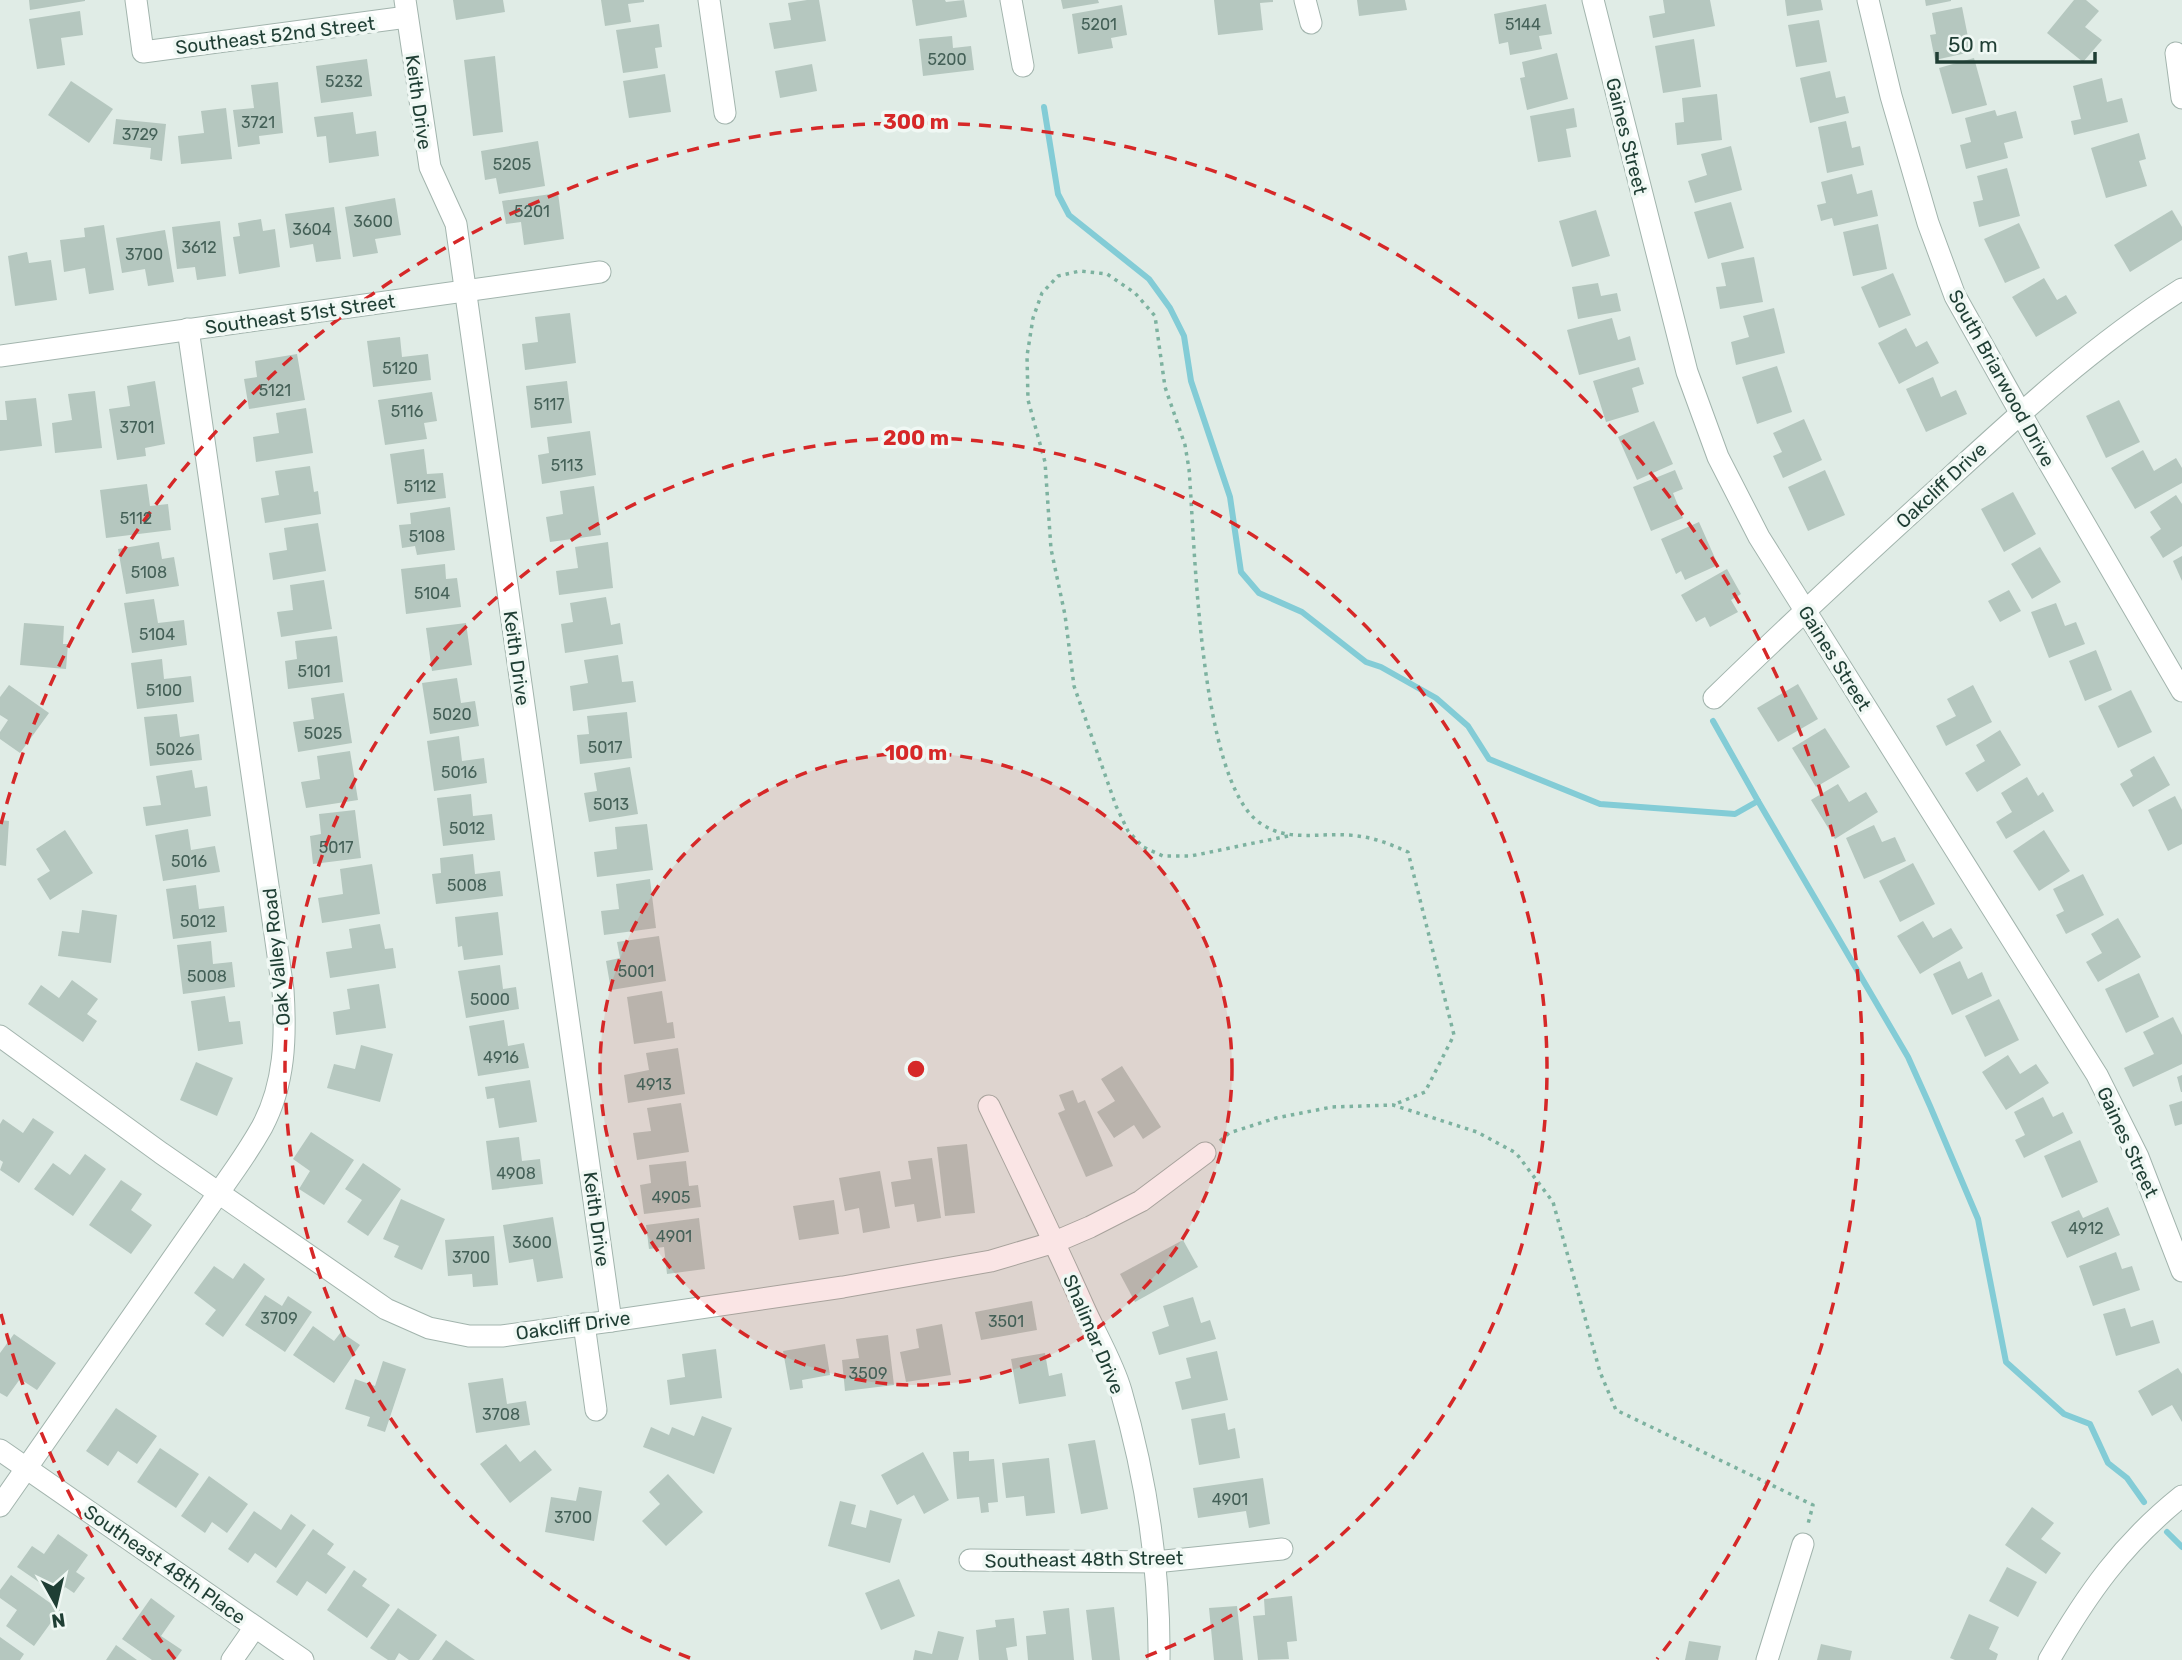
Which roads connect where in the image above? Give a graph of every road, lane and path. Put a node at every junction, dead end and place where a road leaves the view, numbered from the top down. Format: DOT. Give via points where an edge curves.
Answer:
graph roads {
  1 [pos="136,0"];
  2 [pos="709,0"];
  3 [pos="1011,0"];
  4 [pos="1306,0"];
  5 [pos="1593,0"];
  6 [pos="1868,0"];
  7 [pos="406,9"];
  8 [pos="1311,23"];
  9 [pos="2176,53"];
  10 [pos="1023,66"];
  11 [pos="2182,98"];
  12 [pos="726,113"];
  13 [pos="600,272"];
  14 [pos="2182,289"];
  15 [pos="466,291"];
  16 [pos="188,329"];
  17 [pos="0,356"];
  18 [pos="2020,413"];
  19 [pos="1805,610"];
  20 [pos="2182,691"];
  21 [pos="1714,698"];
  22 [pos="1288,836"];
  23 [pos="0,1036"];
  24 [pos="1393,1105"];
  25 [pos="989,1106"];
  26 [pos="1205,1153"];
  27 [pos="220,1191"];
  28 [pos="1055,1242"];
  29 [pos="2182,1271"];
  30 [pos="611,1321"];
  31 [pos="584,1324"];
  32 [pos="596,1410"];
  33 [pos="0,1450"];
  34 [pos="27,1468"];
  35 [pos="2182,1496"];
  36 [pos="0,1506"];
  37 [pos="1803,1544"];
  38 [pos="1282,1549"];
  39 [pos="970,1560"];
  40 [pos="1155,1562"];
  41 [pos="255,1627"];
  42 [pos="232,1660"];
  43 [pos="303,1660"];
  44 [pos="1159,1660"];
  45 [pos="1767,1660"];
  46 [pos="2049,1660"];
  1 -- 7 [label="street, Southeast 52nd Street" via="143,52"];
  2 -- 12 [label="street"];
  3 -- 10 [label="street"];
  4 -- 8 [label="street"];
  5 -- 19 [label="street, Gaines Street" via="1700,413 1742,506"];
  6 -- 18 [label="street, South Briarwood Drive" via="1891,96 1940,257 1955,296"];
  7 -- 15 [label="street, Keith Drive" via="426,153 456,224"];
  9 -- 11 [label="street"];
  13 -- 15 [label="street, Southeast 51st Street"];
  14 -- 18 [label="street, Oakcliff Drive"];
  15 -- 16 [label="street, Southeast 51st Street"];
  15 -- 30 [label="street, Keith Drive"];
  16 -- 17 [label="street, Southeast 51st Street"];
  16 -- 27 [label="street, Oak Valley Road" via="285,1016 282,1065 273,1102"];
  18 -- 19 [label="street, Oakcliff Drive"];
  18 -- 20 [label="street, South Briarwood Drive"];
  19 -- 21 [label="street, Oakcliff Drive"];
  19 -- 29 [label="street, Gaines Street" via="2097,1075 2138,1157"];
  22 -- 22 [label="path" via="1259,823 1237,795 1225,763 1201,640 1189,470 1165,387 1155,316 1135,293 1107,274 1080,271 1058,276 1042,293 1033,318 1027,356 1028,400 1045,461 1051,549 1074,686 1116,806 1128,831 1143,847 1163,856 1191,856"];
  22 -- 24 [label="path" via="1377,838 1408,852 1454,1035 1425,1092"];
  23 -- 27 [label="street, Oakcliff Drive"];
  24 -- 26 [label="path" via="1332,1107 1276,1118 1229,1133"];
  24 -- 37 [label="path" via="1477,1132 1516,1153 1553,1202 1600,1372 1616,1409 1813,1505"];
  25 -- 28 [label="street, Shalimar Drive"];
  26 -- 28 [label="street, Oakcliff Drive" via="1141,1200"];
  27 -- 31 [label="street, Oakcliff Drive" via="386,1309 429,1328 469,1336 502,1336"];
  27 -- 34 [label="street, Oak Valley Road"];
  28 -- 30 [label="street, Oakcliff Drive" via="977,1264"];
  28 -- 40 [label="street, Shalimar Drive" via="1121,1389"];
  30 -- 31 [label="street, Oakcliff Drive"];
  31 -- 32 [label="street"];
  33 -- 34 [label="street"];
  34 -- 36 [label="street, Oak Valley Road"];
  34 -- 41 [label="street, Southeast 48th Place"];
  35 -- 46 [label="street" via="2113,1561"];
  37 -- 45 [label="street"];
  38 -- 40 [label="street, Southeast 48th Street"];
  39 -- 40 [label="street, Southeast 48th Street"];
  40 -- 44 [label="street, Shalimar Drive"];
  41 -- 42 [label="street"];
  41 -- 43 [label="street, Southeast 48th Place"];
}
